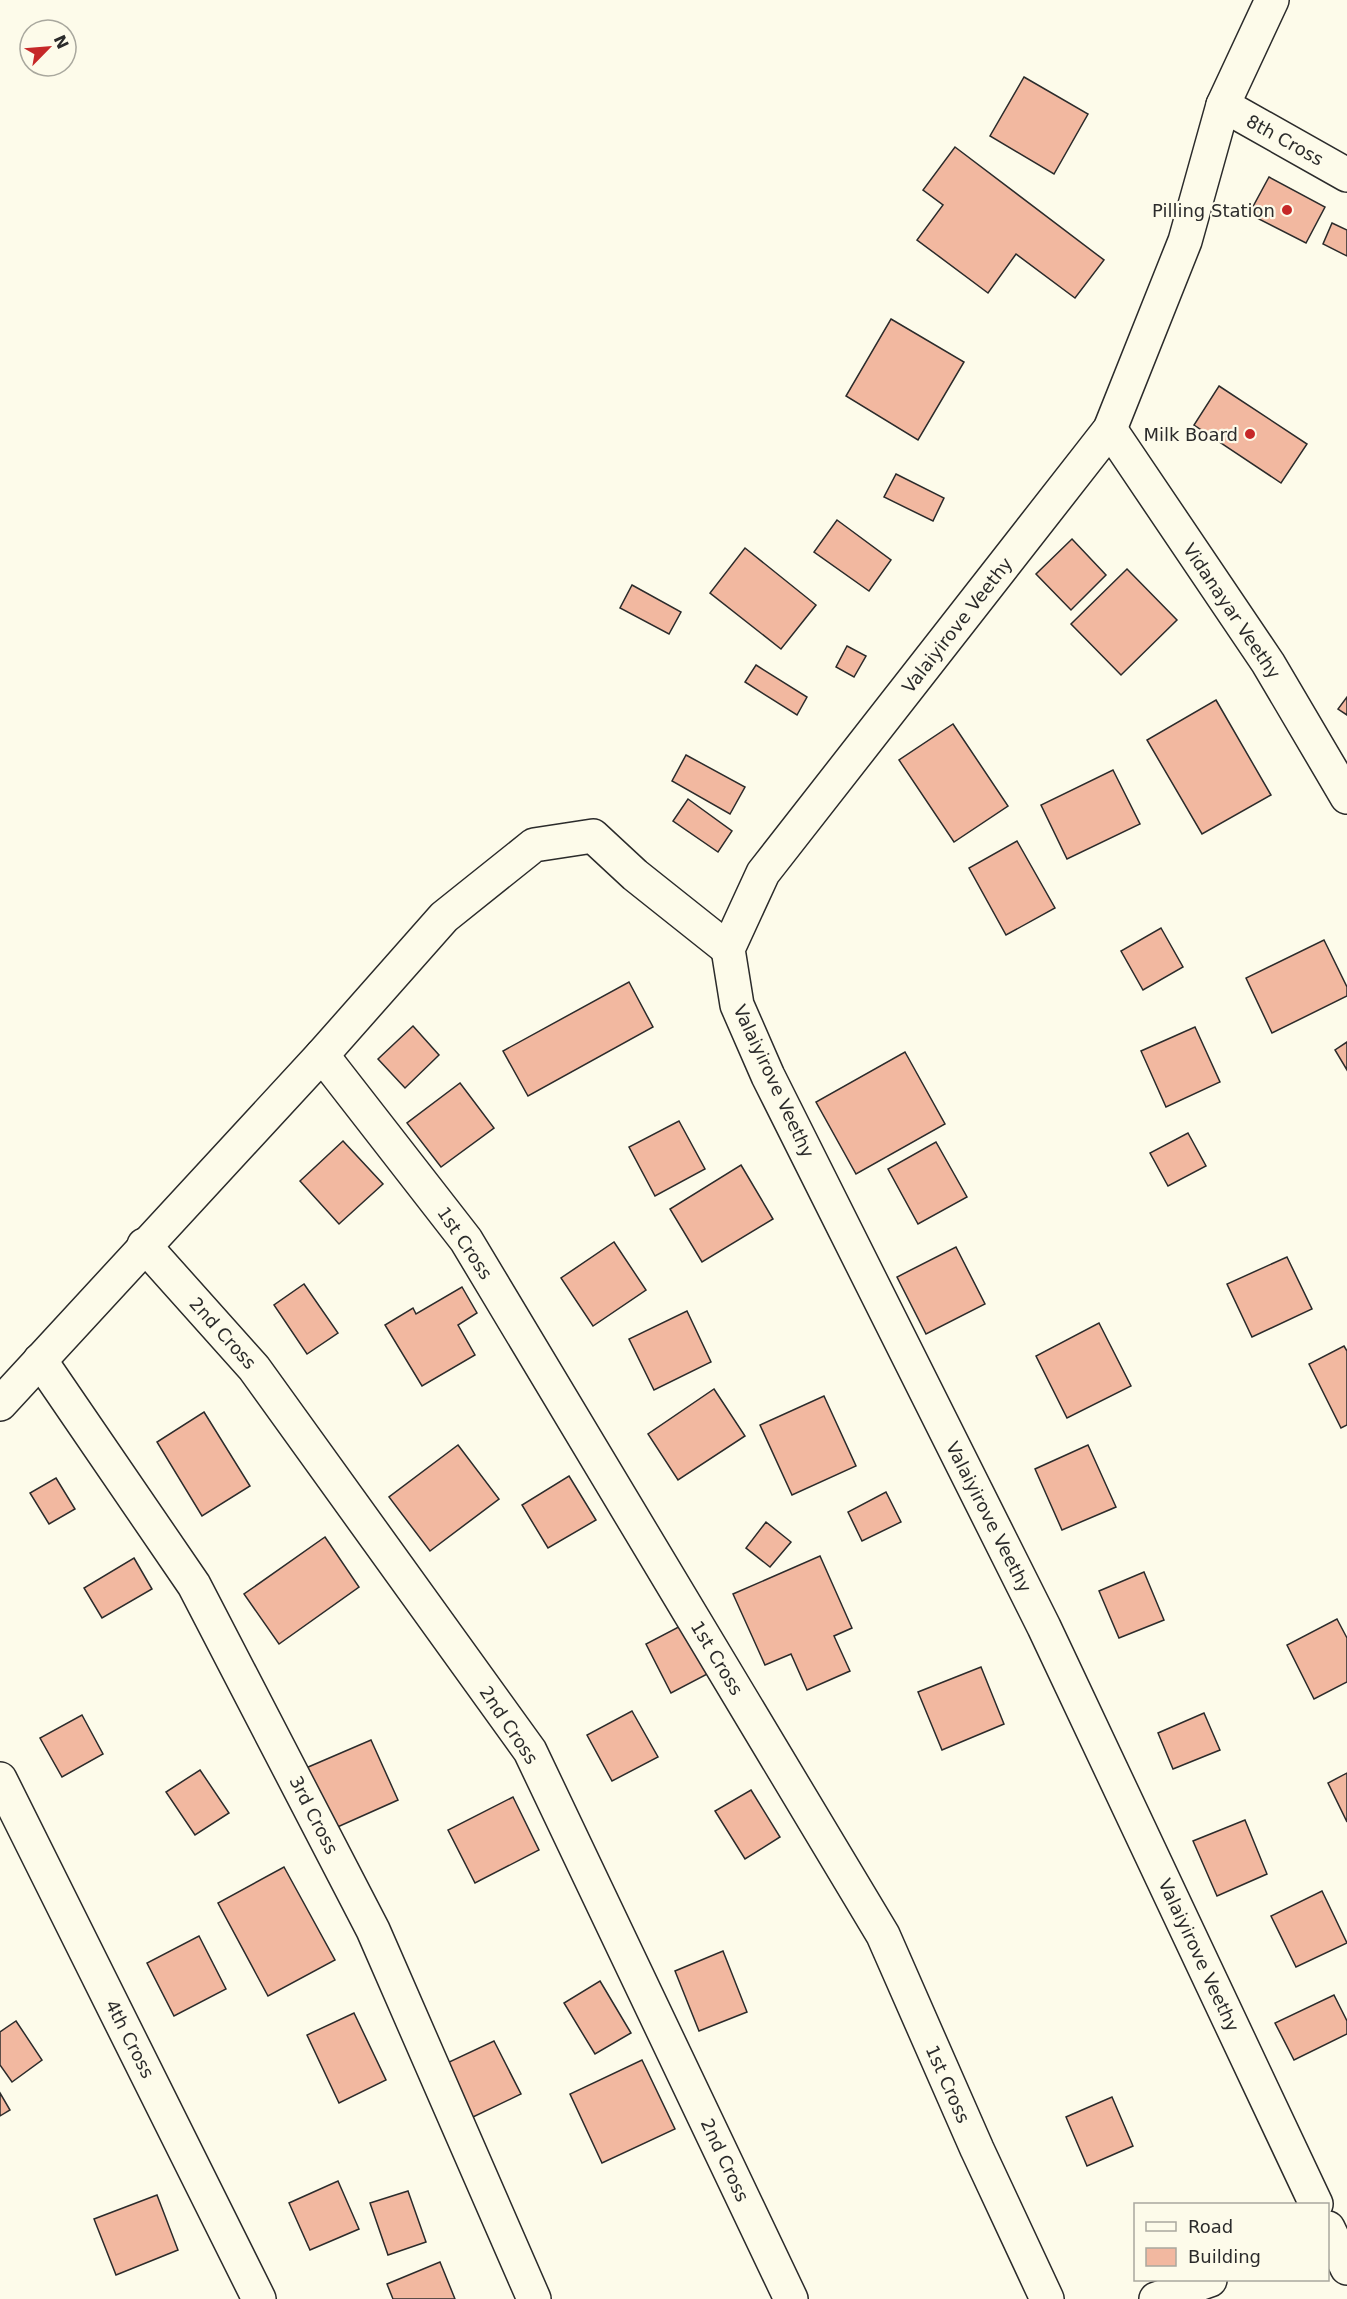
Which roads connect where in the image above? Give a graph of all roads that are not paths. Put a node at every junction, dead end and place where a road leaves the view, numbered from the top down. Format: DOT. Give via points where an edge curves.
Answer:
graph roads {
  1 [pos="1272,0"];
  2 [pos="1222,105"];
  3 [pos="1347,175"];
  4 [pos="1110,429"];
  5 [pos="1347,797"];
  6 [pos="728,949"];
  7 [pos="322,1055"];
  8 [pos="144,1245"];
  9 [pos="40,1360"];
  10 [pos="0,1404"];
  11 [pos="0,1779"];
  12 [pos="1315,2203"];
  13 [pos="1329,2236"];
  14 [pos="1347,2268"];
  15 [pos="1207,2281"];
  16 [pos="259,2299"];
  17 [pos="534,2299"];
  18 [pos="791,2299"];
  19 [pos="1047,2299"];
  20 [pos="1156,2299"];
  1 -- 2 [label="street, Valaiyirove Veethy"];
  2 -- 3 [label="street, 8th Cross"];
  2 -- 4 [label="street, Valaiyirove Veethy" via="1185,241"];
  4 -- 5 [label="street, Vidanayar Veethy" via="1268,663"];
  4 -- 6 [label="street, Valaiyirove Veethy" via="763,873"];
  6 -- 7 [label="street" via="593,836 534,845 444,917"];
  6 -- 12 [label="street, Valaiyirove Veethy" via="737,1005 768,1076 1044,1627"];
  7 -- 8 [label="street"];
  7 -- 19 [label="street, 1st Cross" via="466,1239 883,1935"];
  8 -- 9 [label="street"];
  8 -- 18 [label="street, 2nd Cross" via="254,1368 530,1751"];
  9 -- 10 [label="street"];
  9 -- 17 [label="street, 3rd Cross" via="194,1585 373,1930"];
  11 -- 16 [label="street, 4th Cross"];
  13 -- 14 [label="street"];
  15 -- 20 [label="street"];
}
